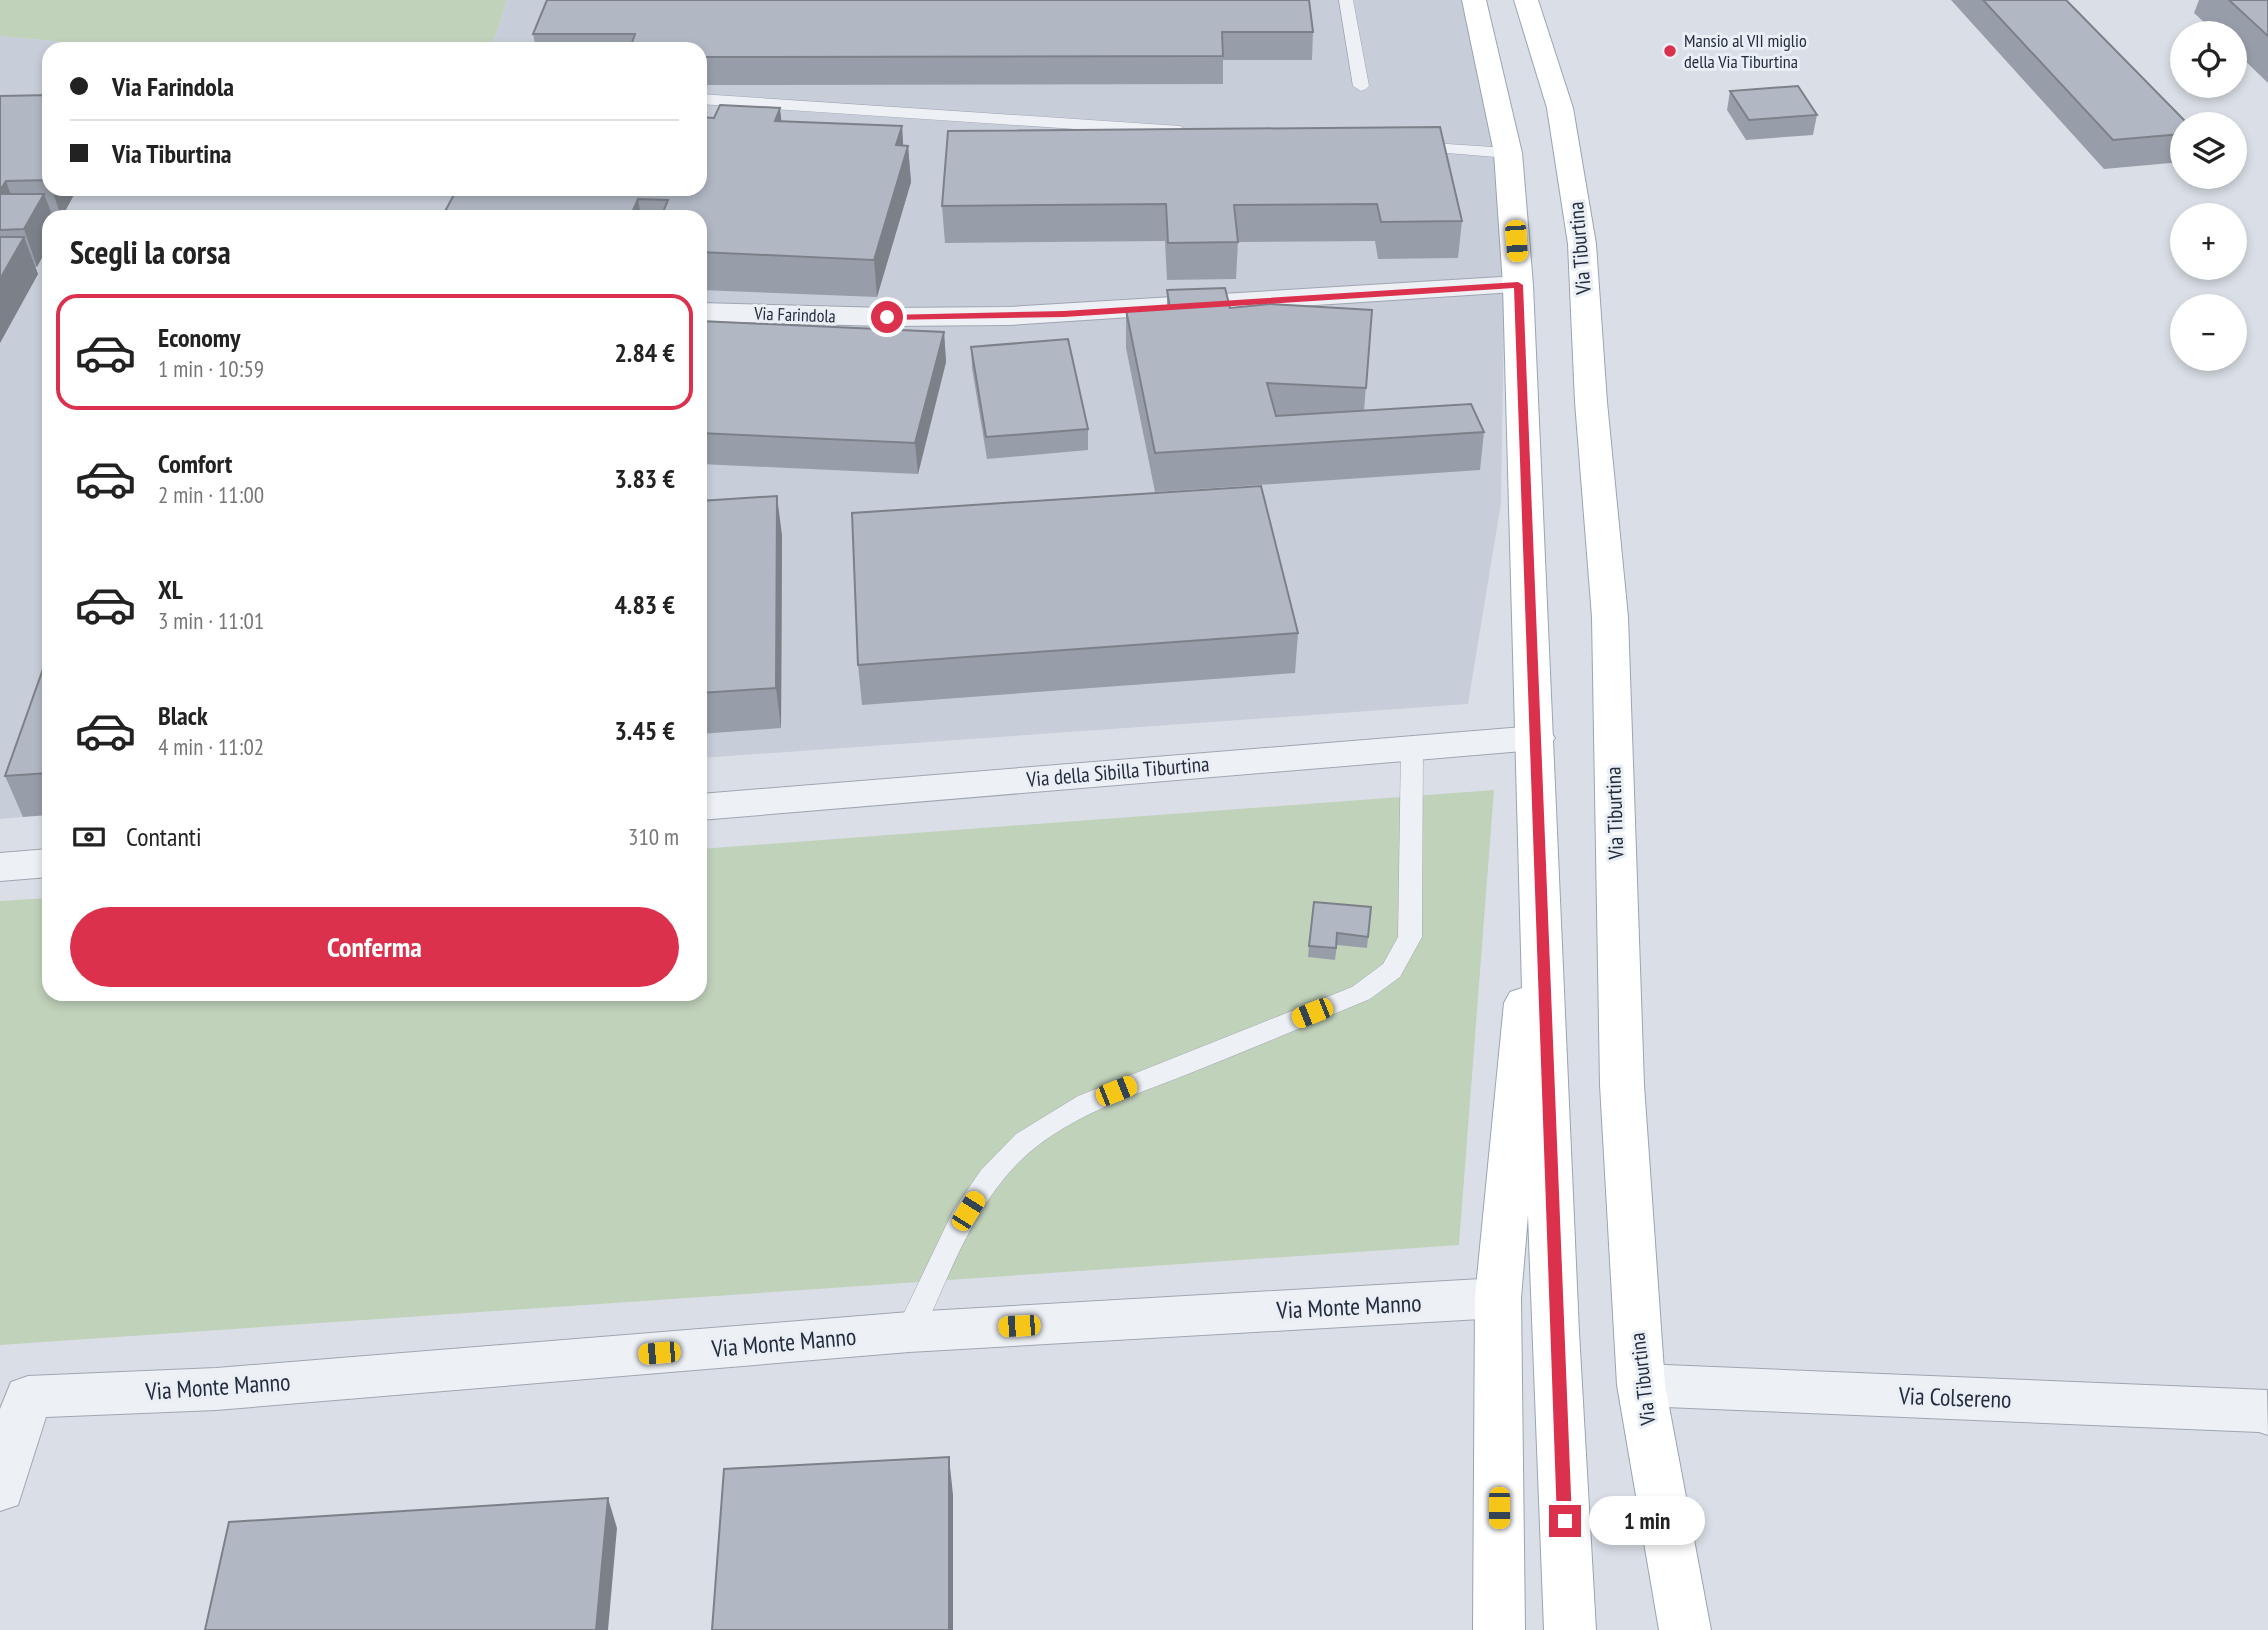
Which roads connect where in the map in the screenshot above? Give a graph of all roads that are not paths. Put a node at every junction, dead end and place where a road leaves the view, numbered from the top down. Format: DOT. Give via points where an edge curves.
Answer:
graph roads {
  1 [pos="1346,0"];
  2 [pos="1474,0"];
  3 [pos="1526,0"];
  4 [pos="1361,86"];
  5 [pos="707,99"];
  6 [pos="1200,133"];
  7 [pos="1407,146"];
  8 [pos="1508,153"];
  9 [pos="1518,285"];
  10 [pos="707,312"];
  11 [pos="1536,738"];
  12 [pos="1412,746"];
  13 [pos="707,806"];
  14 [pos="1540,830"];
  15 [pos="42,864"];
  16 [pos="0,867"];
  17 [pos="1498,1298"];
  18 [pos="909,1332"];
  19 [pos="1641,1385"];
  20 [pos="2268,1414"];
  21 [pos="0,1489"];
  22 [pos="1499,1630"];
  23 [pos="1570,1630"];
  24 [pos="1685,1630"];
  1 -- 4 [label="lane"];
  2 -- 8 [label="main road"];
  3 -- 19 [label="main road, Via Tiburtina" via="1560,108 1582,244 1609,617 1622,1085"];
  5 -- 6 [label="lane"];
  7 -- 8 [label="lane"];
  8 -- 9 [label="main road"];
  9 -- 10 [label="street, Via Farindola" via="1009,316"];
  9 -- 11 [label="main road"];
  11 -- 12 [label="street, Via della Sibilla Tiburtina"];
  11 -- 14 [label="main road"];
  12 -- 13 [label="street, Via della Sibilla Tiburtina"];
  12 -- 18 [label="lane" via="1410,937 1388,976 1361,993 1092,1101 1041,1129 1009,1156 981,1191 953,1236"];
  14 -- 17 [label="main road"];
  14 -- 23 [label="main road" via="1555,1332"];
  15 -- 16 [label="street"];
  17 -- 18 [label="street, Via Monte Manno"];
  17 -- 22 [label="main road"];
  18 -- 21 [label="street, Via Monte Manno" via="216,1389 27,1397"];
  19 -- 20 [label="street, Via Colsereno"];
  19 -- 24 [label="main road, Via Tiburtina"];
}
